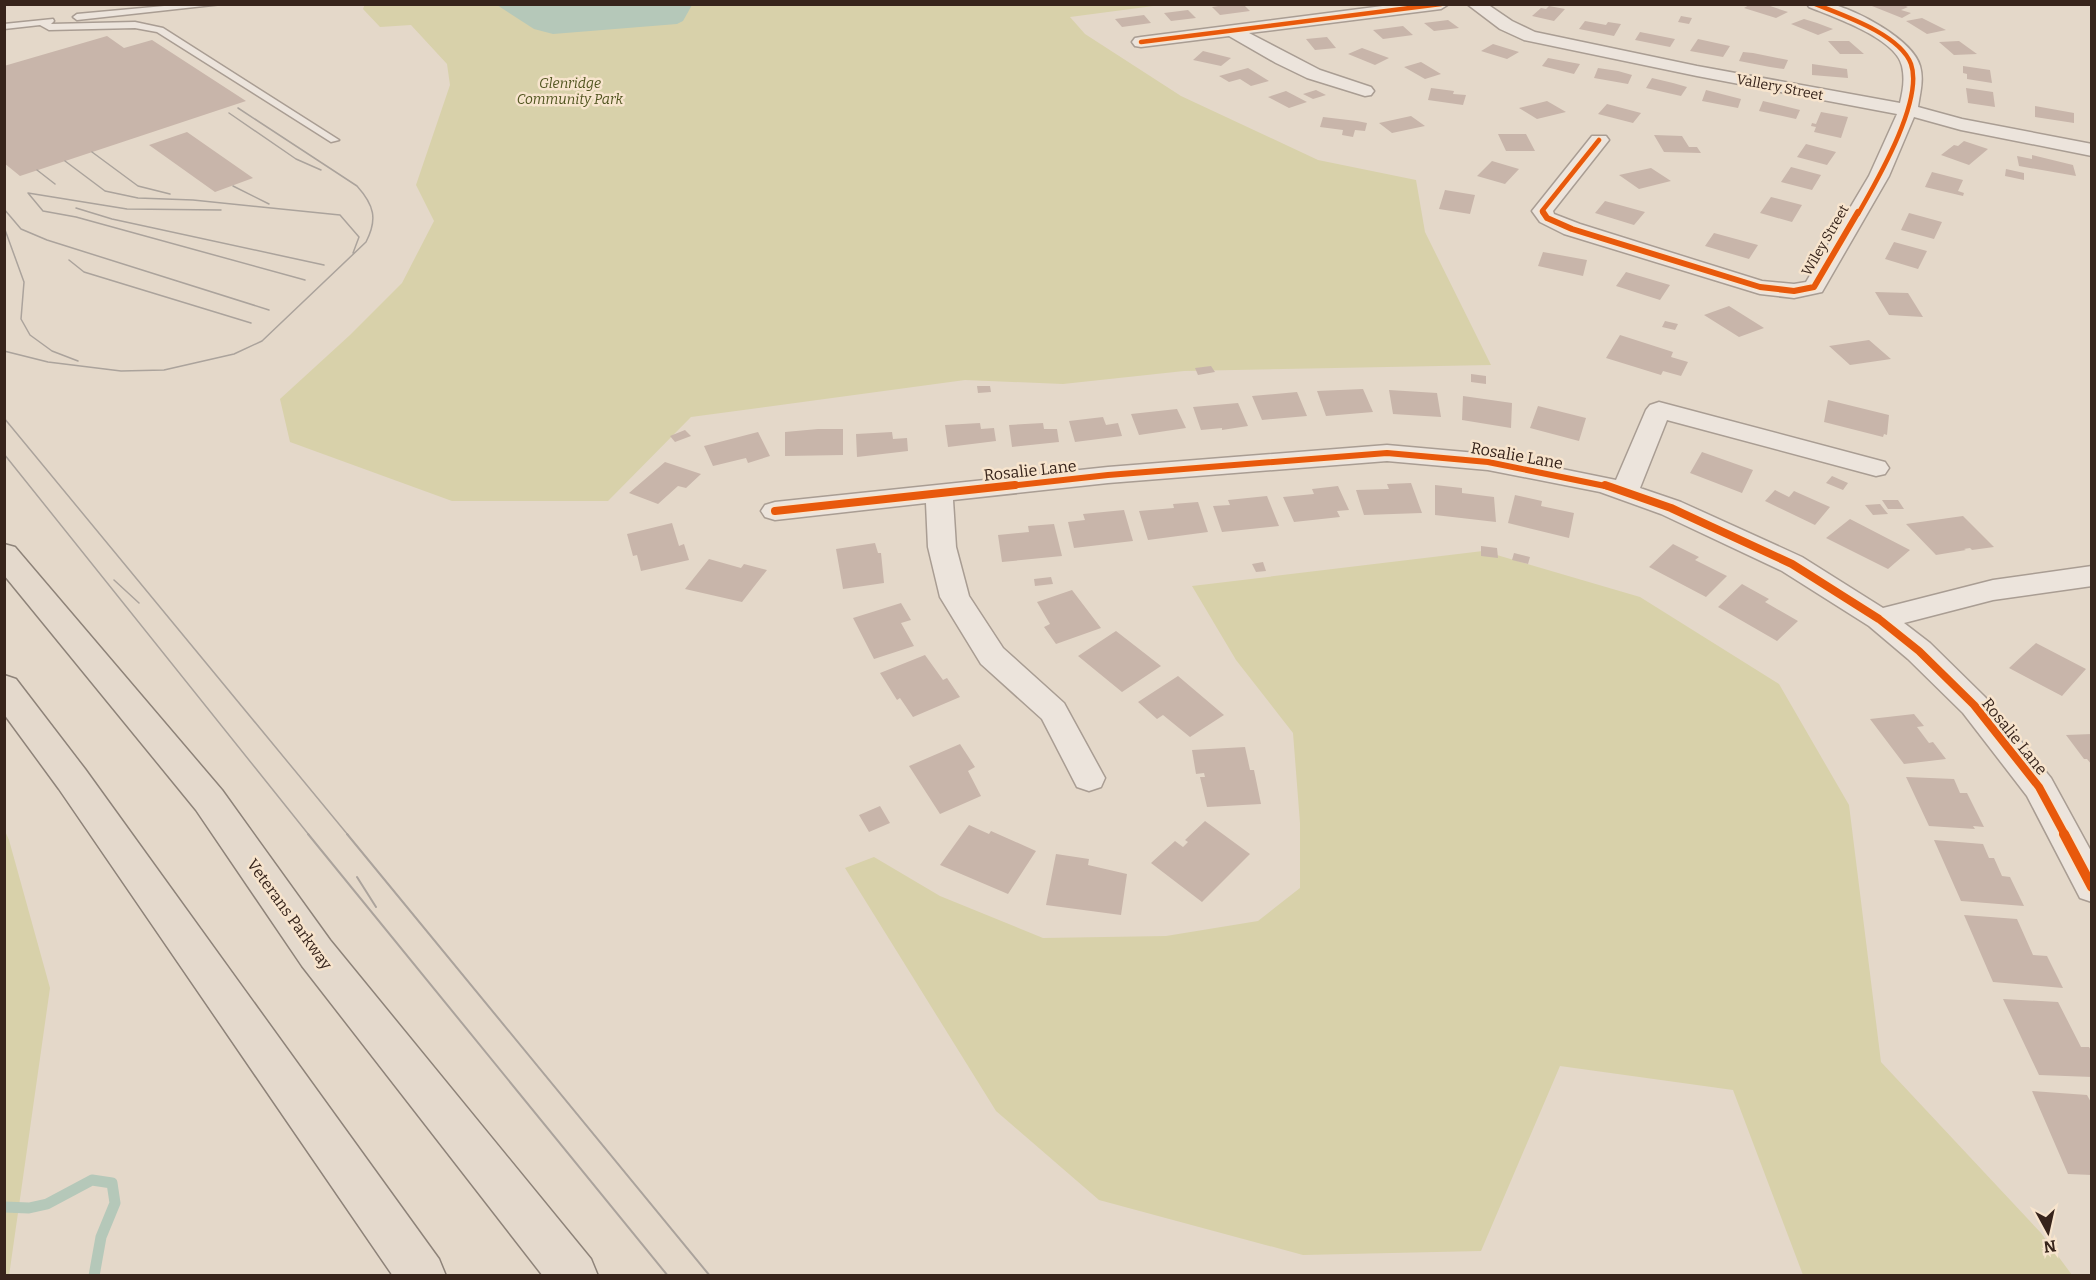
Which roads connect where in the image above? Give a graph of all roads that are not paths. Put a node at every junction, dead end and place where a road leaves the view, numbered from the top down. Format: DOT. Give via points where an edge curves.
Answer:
graph roads {
  1 [pos="218,4"];
  2 [pos="1441,4"];
  3 [pos="1475,4"];
  4 [pos="1815,4"];
  5 [pos="42,22"];
  6 [pos="4,27"];
  7 [pos="1235,32"];
  8 [pos="1140,42"];
  9 [pos="1365,91"];
  10 [pos="1908,111"];
  11 [pos="334,140"];
  12 [pos="1599,140"];
  13 [pos="2091,150"];
  14 [pos="1876,468"];
  15 [pos="1624,491"];
  16 [pos="939,494"];
  17 [pos="775,511"];
  18 [pos="4,554"];
  19 [pos="2091,576"];
  20 [pos="1879,619"];
  21 [pos="4,688"];
  22 [pos="1089,778"];
  23 [pos="2091,887"];
  24 [pos="422,1275"];
  25 [pos="574,1275"];
  1 -- 5 [label="lane"];
  2 -- 7 [label="street"];
  3 -- 10 [label="street, Vallery Street" via="1530,36"];
  4 -- 10 [label="street, Wiley Street" via="1868,27 1898,47 1910,62 1915,77"];
  5 -- 6 [label="lane"];
  5 -- 11 [label="lane" via="49,27 135,25 160,30"];
  7 -- 8 [label="street"];
  7 -- 9 [label="street" via="1307,73"];
  10 -- 12 [label="street, Wiley Street" via="1893,148 1814,287 1807,290 1760,287 1547,218 1542,211"];
  10 -- 13 [label="street, Vallery Street"];
  14 -- 15 [label="street" via="1659,410"];
  15 -- 16 [label="street, Rosalie Lane" via="1488,462 1387,453 1108,475"];
  15 -- 20 [label="street, Rosalie Lane" via="1671,508 1792,564"];
  16 -- 17 [label="street, Rosalie Lane"];
  16 -- 22 [label="street" via="942,547 955,597 992,656 1053,711"];
  18 -- 25 [label="main road, Veterans Parkway" via="209,801 316,953"];
  19 -- 20 [label="street" via="1993,590"];
  20 -- 23 [label="street, Rosalie Lane" via="1966,697 2003,741 2039,787"];
  21 -- 24 [label="main road"];
}
